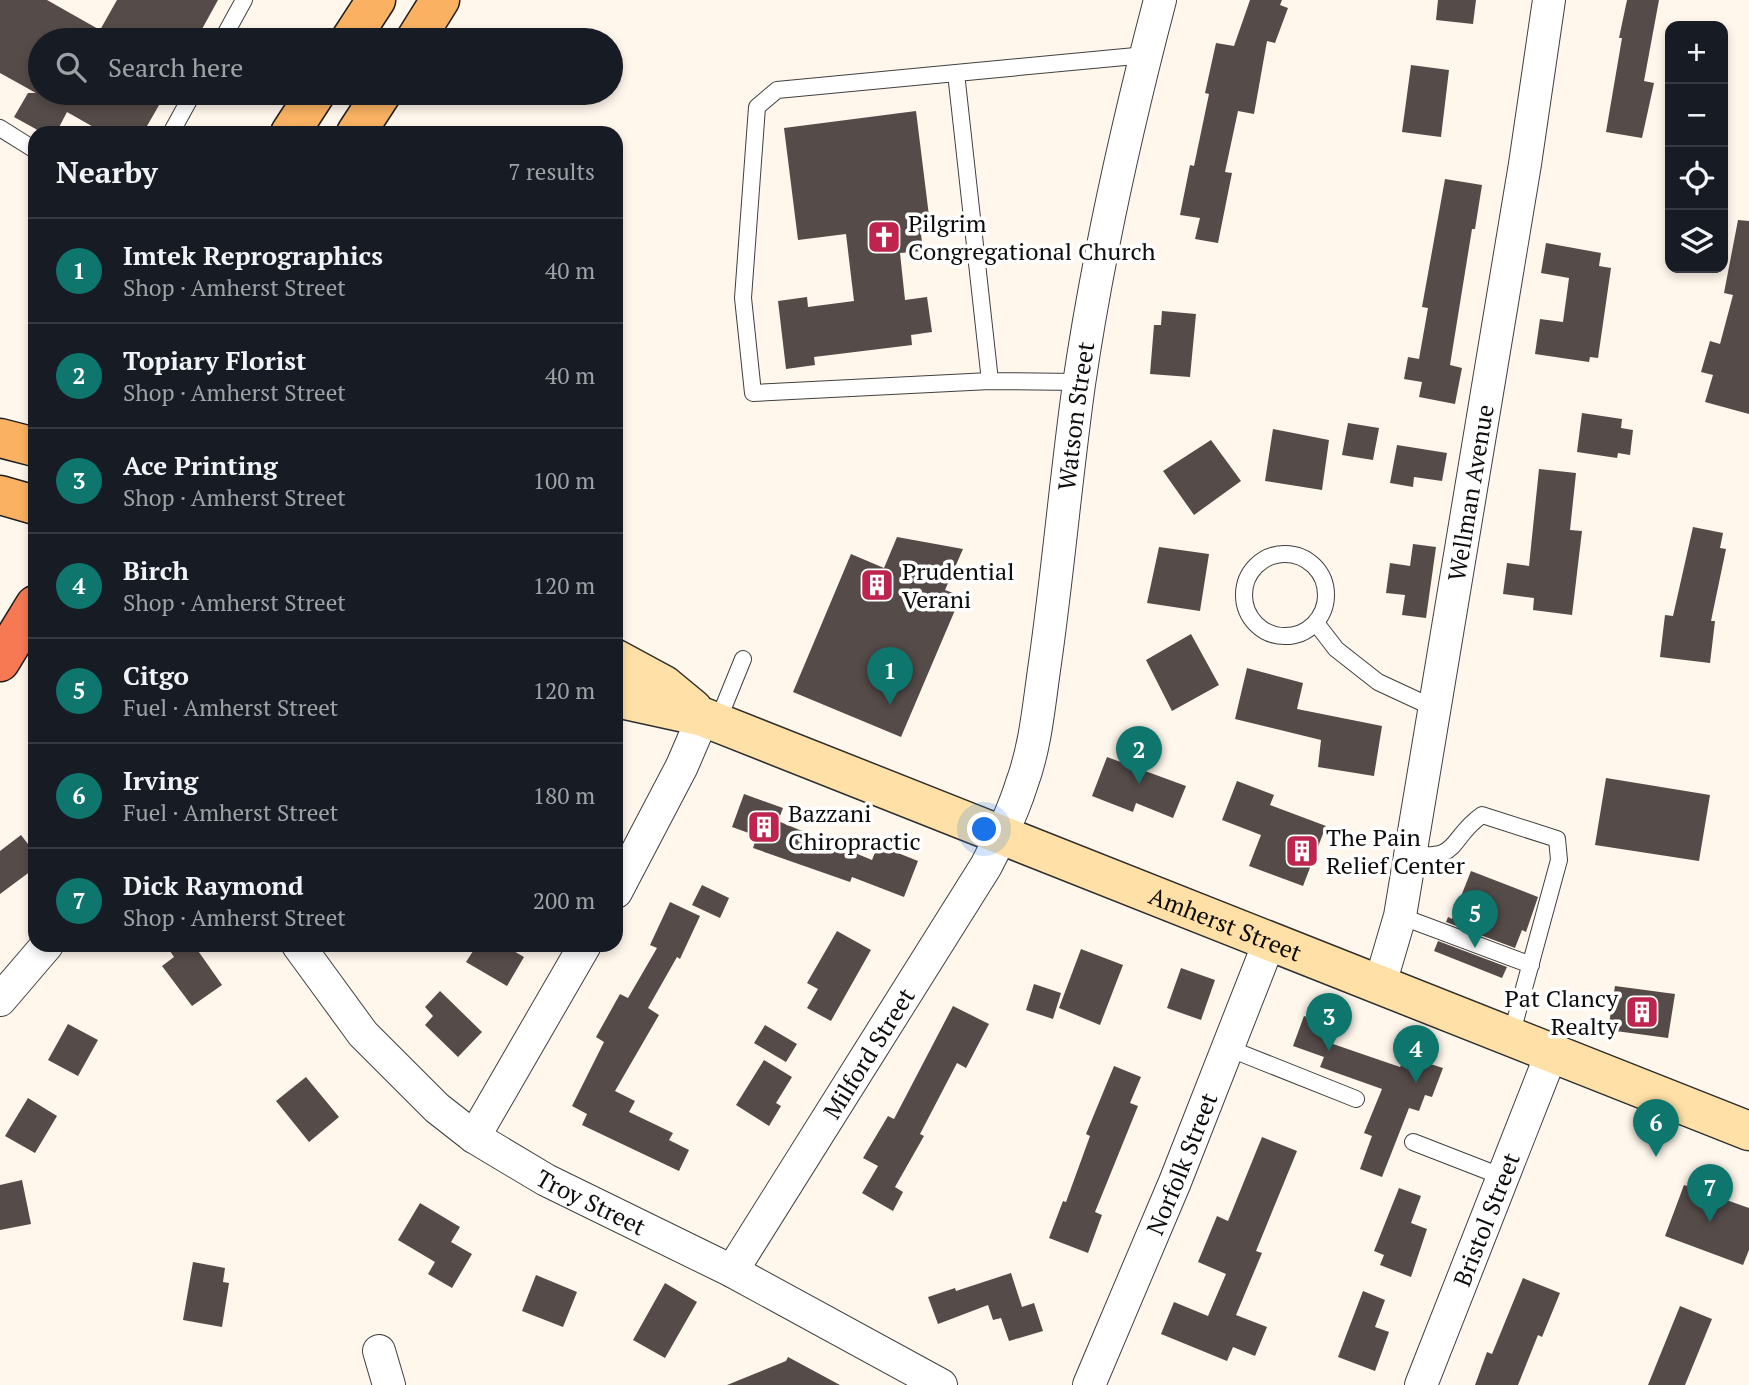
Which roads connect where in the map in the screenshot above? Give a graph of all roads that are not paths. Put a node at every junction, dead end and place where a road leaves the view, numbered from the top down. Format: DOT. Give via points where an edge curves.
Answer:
graph roads {
  1 [pos="244,0"];
  2 [pos="376,0"];
  3 [pos="440,0"];
  4 [pos="1160,0"];
  5 [pos="1549,0"];
  6 [pos="229,28"];
  7 [pos="358,28"];
  8 [pos="422,28"];
  9 [pos="1146,55"];
  10 [pos="956,73"];
  11 [pos="186,105"];
  12 [pos="308,105"];
  13 [pos="374,105"];
  14 [pos="175,126"];
  15 [pos="295,126"];
  16 [pos="361,126"];
  17 [pos="0,128"];
  18 [pos="28,146"];
  19 [pos="990,381"];
  20 [pos="1080,382"];
  21 [pos="0,438"];
  22 [pos="28,445"];
  23 [pos="0,495"];
  24 [pos="28,503"];
  25 [pos="28,616"];
  26 [pos="1316,623"];
  27 [pos="28,643"];
  28 [pos="743,659"];
  29 [pos="0,662"];
  30 [pos="623,663"];
  31 [pos="623,700"];
  32 [pos="1434,708"];
  33 [pos="710,720"];
  34 [pos="1002,835"];
  35 [pos="1410,854"];
  36 [pos="623,879"];
  37 [pos="1400,916"];
  38 [pos="1270,940"];
  39 [pos="41,952"];
  40 [pos="304,952"];
  41 [pos="581,952"];
  42 [pos="1531,964"];
  43 [pos="1380,984"];
  44 [pos="0,1000"];
  45 [pos="1511,1036"];
  46 [pos="1228,1048"];
  47 [pos="1552,1052"];
  48 [pos="1356,1099"];
  49 [pos="1749,1131"];
  50 [pos="474,1137"];
  51 [pos="1413,1142"];
  52 [pos="1503,1177"];
  53 [pos="732,1271"];
  54 [pos="379,1351"];
  55 [pos="389,1385"];
  56 [pos="941,1385"];
  57 [pos="1089,1385"];
  58 [pos="1420,1385"];
  1 -- 6 [label="lane"];
  2 -- 7 [label="main road"];
  3 -- 8 [label="main road"];
  4 -- 9 [label="street, Watson Street"];
  5 -- 32 [label="street, Wellman Avenue"];
  9 -- 10 [label="lane"];
  9 -- 20 [label="street, Watson Street" via="1109,213"];
  10 -- 19 [label="lane"];
  10 -- 19 [label="lane" via="778,90 757,107 743,298 753,393"];
  11 -- 14 [label="lane"];
  12 -- 15 [label="main road"];
  13 -- 16 [label="main road"];
  17 -- 18 [label="lane"];
  19 -- 20 [label="lane"];
  20 -- 34 [label="street, Watson Street" via="1036,722 1023,781"];
  21 -- 22 [label="main road"];
  23 -- 24 [label="main road"];
  25 -- 29 [label="highway"];
  26 -- 26 [label="lane" via="1292,636 1266,632 1255,623 1244,598 1251,572 1272,556 1286,554 1311,563 1325,586 1323,612"];
  26 -- 32 [label="lane" via="1336,649 1378,682"];
  27 -- 29 [label="highway"];
  28 -- 33 [label="lane"];
  30 -- 33 [label="main road, Amherst Street" via="664,685"];
  31 -- 33 [label="main road, Amherst Street"];
  32 -- 35 [label="street, Wellman Avenue"];
  33 -- 34 [label="main road, Amherst Street"];
  33 -- 36 [label="street"];
  34 -- 38 [label="main road, Amherst Street"];
  34 -- 53 [label="street, Milford Street"];
  35 -- 37 [label="street, Wellman Avenue"];
  35 -- 42 [label="lane" via="1431,857 1444,853 1482,815 1557,839 1559,860"];
  37 -- 42 [label="lane"];
  37 -- 43 [label="street, Wellman Avenue"];
  38 -- 43 [label="main road, Amherst Street"];
  38 -- 46 [label="street, Norfolk Street"];
  39 -- 44 [label="street"];
  40 -- 50 [label="street, Troy Street" via="363,1034 437,1108"];
  41 -- 50 [label="street"];
  42 -- 45 [label="lane"];
  43 -- 45 [label="main road, Amherst Street"];
  45 -- 47 [label="main road, Amherst Street"];
  46 -- 48 [label="lane"];
  46 -- 57 [label="street, Norfolk Street"];
  47 -- 49 [label="main road, Amherst Street"];
  47 -- 52 [label="street, Bristol Street"];
  50 -- 53 [label="street, Troy Street" via="546,1180"];
  51 -- 52 [label="lane"];
  52 -- 58 [label="street, Bristol Street"];
  53 -- 56 [label="street, Troy Street"];
  54 -- 55 [label="street"];
}
